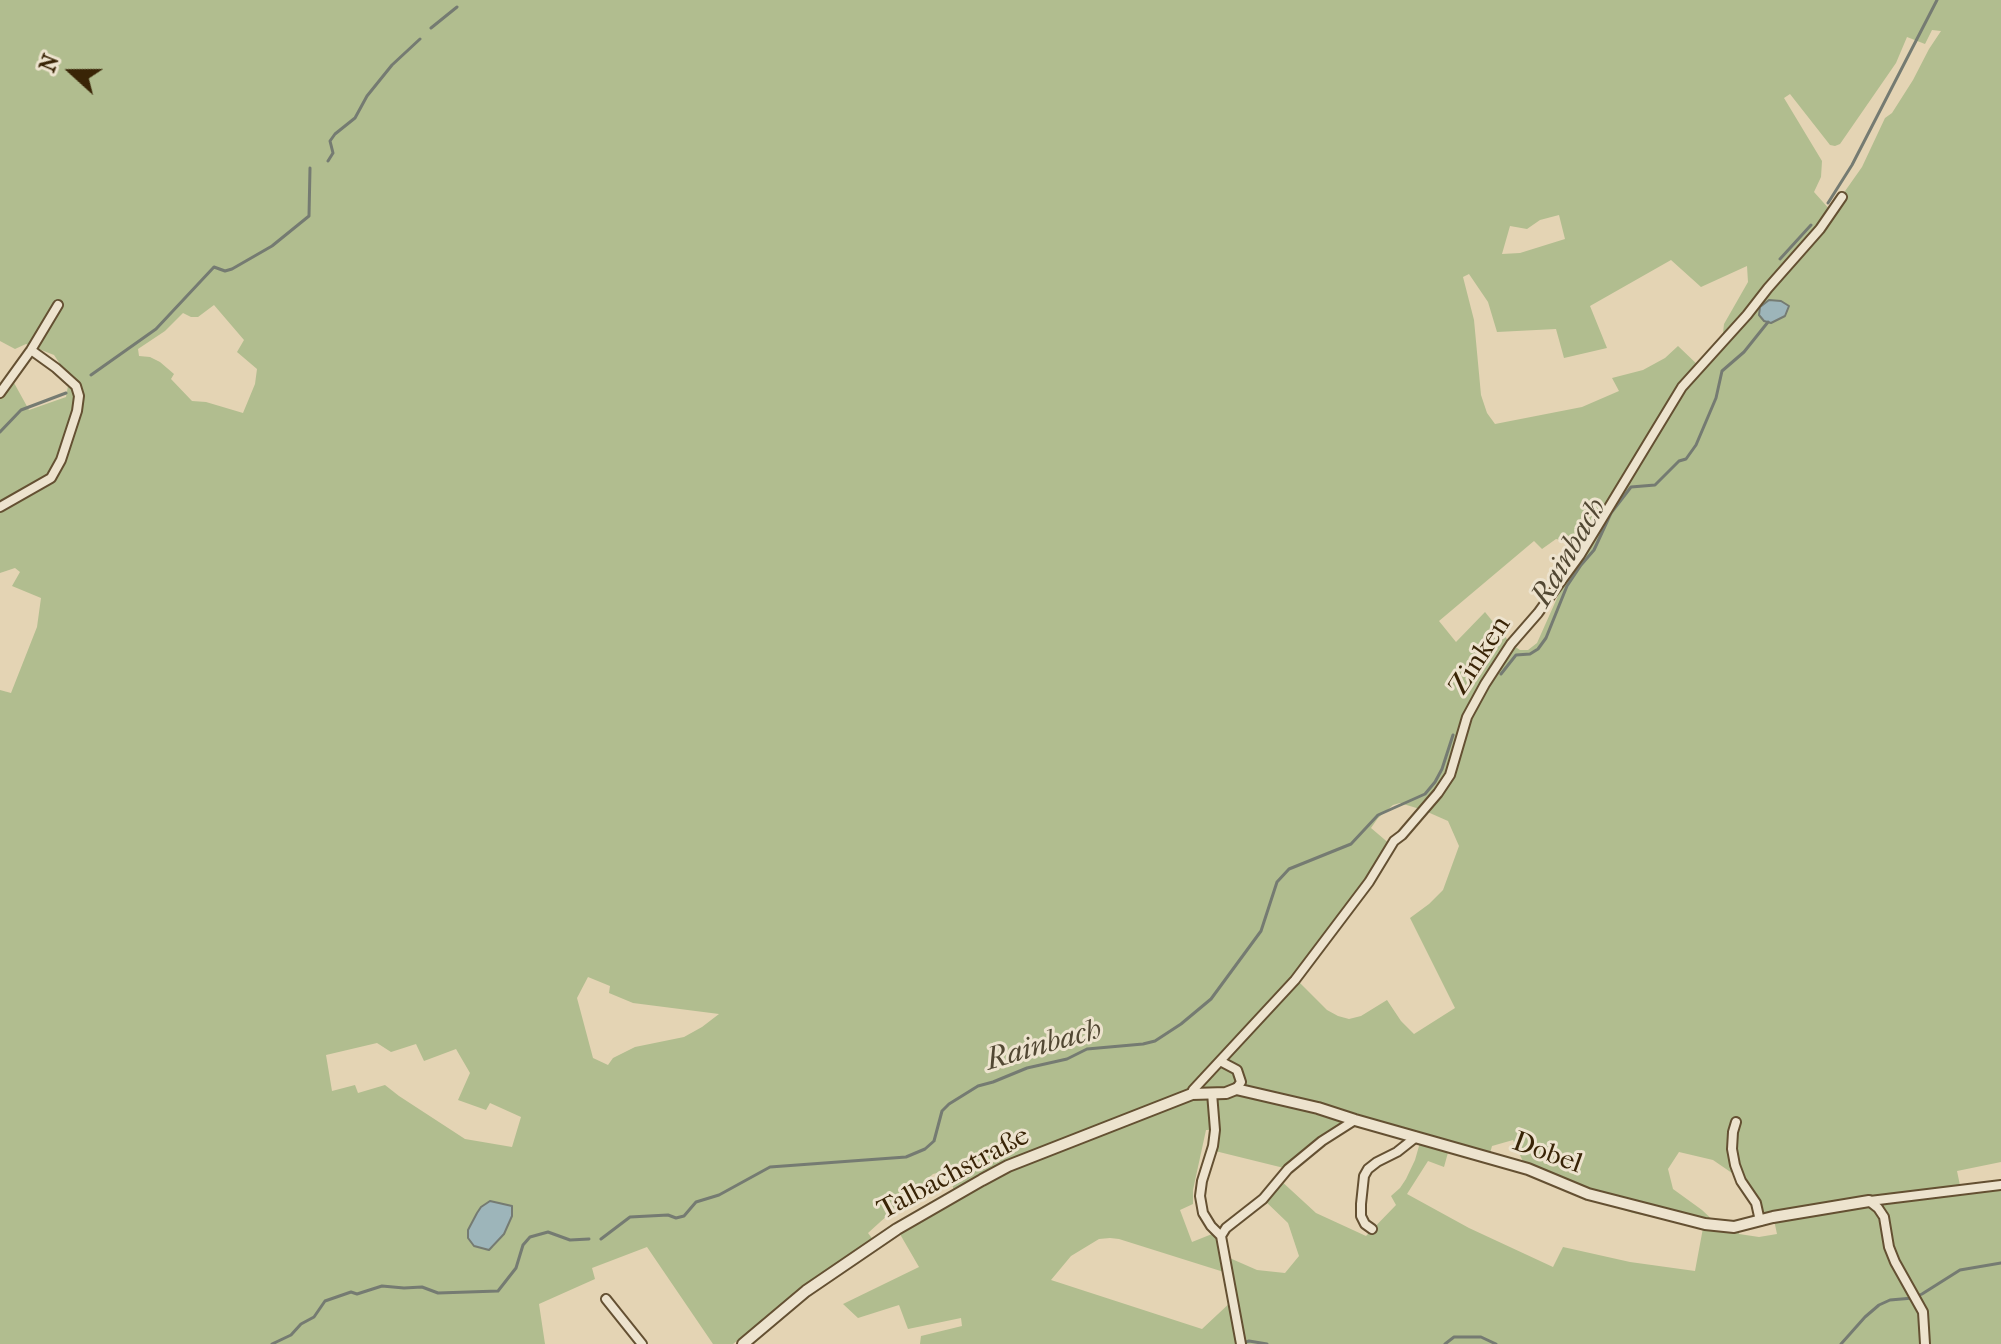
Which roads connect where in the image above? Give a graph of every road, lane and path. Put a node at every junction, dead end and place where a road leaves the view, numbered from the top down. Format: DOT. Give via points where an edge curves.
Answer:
graph roads {
  1 [pos="1842,197"];
  2 [pos="58,305"];
  3 [pos="31,350"];
  4 [pos="0,393"];
  5 [pos="0,507"];
  6 [pos="1220,1061"];
  7 [pos="1236,1089"];
  8 [pos="1212,1093"];
  9 [pos="1192,1094"];
  10 [pos="1355,1120"];
  11 [pos="1736,1122"];
  12 [pos="1416,1137"];
  13 [pos="2001,1185"];
  14 [pos="1897,1199"];
  15 [pos="1869,1201"];
  16 [pos="1884,1217"];
  17 [pos="1760,1221"];
  18 [pos="1372,1229"];
  19 [pos="1221,1236"];
  20 [pos="606,1299"];
  21 [pos="1240,1341"];
  22 [pos="642,1344"];
  23 [pos="743,1344"];
  24 [pos="1925,1344"];
  1 -- 6 [label="street, Zinken" via="1682,387 1580,555 1485,684 1438,793 1391,845 1295,980"];
  2 -- 3 [label="street"];
  3 -- 4 [label="street"];
  3 -- 5 [label="street" via="76,386 77,411 51,478"];
  6 -- 7 [label="street" via="1237,1070 1241,1082"];
  6 -- 9 [label="street, Zinken"];
  7 -- 8 [label="street, Dobel"];
  7 -- 10 [label="street, Dobel"];
  8 -- 9 [label="street, Talbachstraße"];
  8 -- 19 [label="street" via="1215,1130 1200,1196 1203,1213"];
  9 -- 23 [label="street, Talbachstraße" via="982,1180 806,1291"];
  10 -- 12 [label="street, Dobel"];
  10 -- 19 [label="street" via="1288,1169"];
  11 -- 17 [label="street" via="1735,1165"];
  12 -- 17 [label="street, Dobel" via="1528,1169 1588,1194 1705,1224 1734,1227"];
  12 -- 18 [label="street" via="1364,1176 1361,1216"];
  13 -- 14 [label="street, Dobel"];
  14 -- 15 [label="street, Dobel"];
  14 -- 16 [label="street"];
  15 -- 16 [label="street"];
  15 -- 17 [label="street, Dobel"];
  16 -- 24 [label="street" via="1892,1255 1923,1312"];
  19 -- 21 [label="street"];
  20 -- 22 [label="street"];
}
